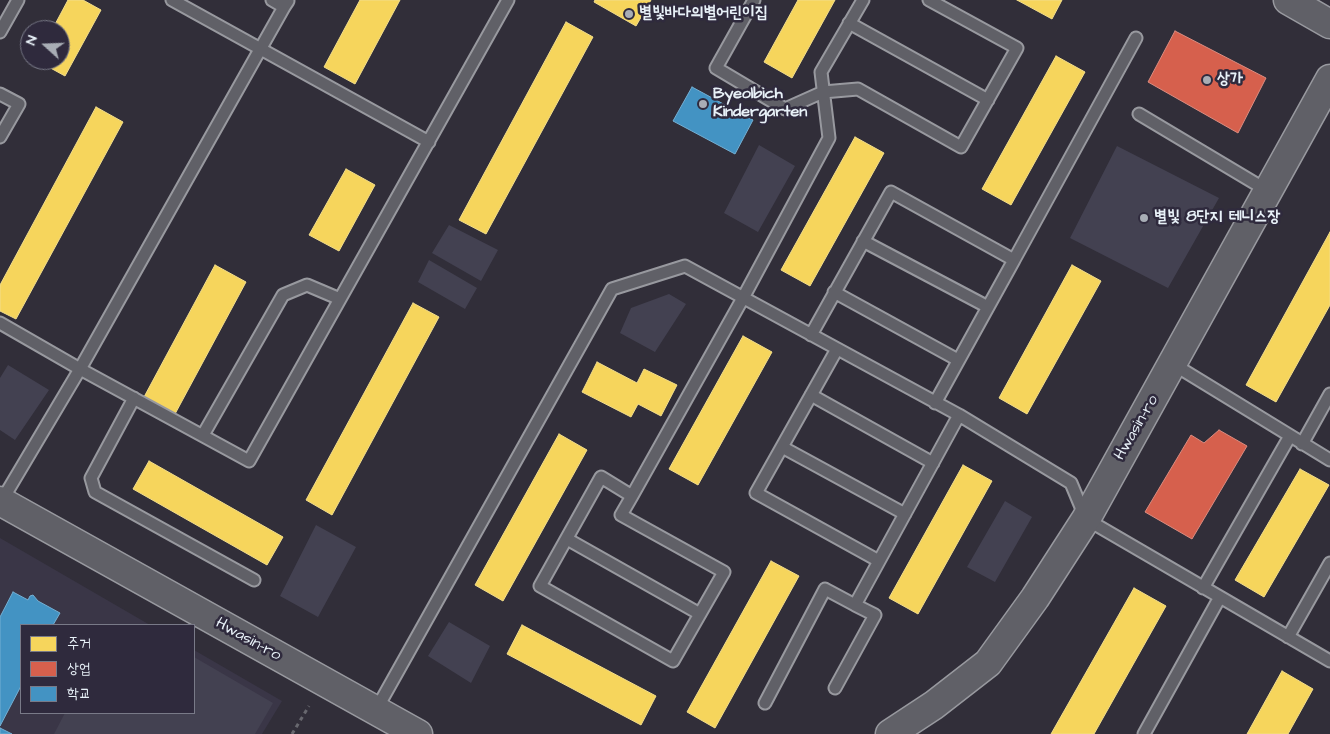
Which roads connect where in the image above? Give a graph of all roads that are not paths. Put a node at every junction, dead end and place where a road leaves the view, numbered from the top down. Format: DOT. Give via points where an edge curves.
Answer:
graph roads {
  1 [pos="18,0"];
  2 [pos="172,0"];
  3 [pos="272,0"];
  4 [pos="508,0"];
  5 [pos="754,0"];
  6 [pos="863,0"];
  7 [pos="929,0"];
  8 [pos="1288,0"];
  9 [pos="286,3"];
  10 [pos="849,23"];
  11 [pos="1330,24"];
  12 [pos="0,32"];
  13 [pos="1136,38"];
  14 [pos="262,50"];
  15 [pos="1330,80"];
  16 [pos="823,92"];
  17 [pos="0,94"];
  18 [pos="988,100"];
  19 [pos="1139,114"];
  20 [pos="0,137"];
  21 [pos="429,142"];
  22 [pos="1268,191"];
  23 [pos="863,241"];
  24 [pos="1014,260"];
  25 [pos="834,292"];
  26 [pos="743,298"];
  27 [pos="340,299"];
  28 [pos="988,307"];
  29 [pos="0,323"];
  30 [pos="811,334"];
  31 [pos="837,349"];
  32 [pos="958,360"];
  33 [pos="1173,364"];
  34 [pos="80,370"];
  35 [pos="1330,394"];
  36 [pos="811,395"];
  37 [pos="134,398"];
  38 [pos="935,402"];
  39 [pos="959,415"];
  40 [pos="203,435"];
  41 [pos="1290,436"];
  42 [pos="1302,444"];
  43 [pos="782,447"];
  44 [pos="1330,460"];
  45 [pos="933,463"];
  46 [pos="632,496"];
  47 [pos="0,501"];
  48 [pos="905,514"];
  49 [pos="1086,519"];
  50 [pos="567,539"];
  51 [pos="879,560"];
  52 [pos="1330,563"];
  53 [pos="254,580"];
  54 [pos="1203,588"];
  55 [pos="1220,598"];
  56 [pos="855,605"];
  57 [pos="700,614"];
  58 [pos="1288,637"];
  59 [pos="1330,661"];
  60 [pos="835,688"];
  61 [pos="765,703"];
  62 [pos="376,710"];
  63 [pos="418,734"];
  64 [pos="890,734"];
  65 [pos="1144,734"];
  1 -- 12 [label="lane"];
  2 -- 14 [label="lane"];
  3 -- 9 [label="lane"];
  4 -- 21 [label="lane"];
  5 -- 16 [label="lane" via="716,68 785,109"];
  6 -- 10 [label="lane"];
  7 -- 18 [label="lane" via="1017,48"];
  8 -- 11 [label="main road"];
  9 -- 14 [label="lane"];
  10 -- 16 [label="lane" via="821,72"];
  10 -- 18 [label="lane"];
  13 -- 24 [label="lane"];
  14 -- 21 [label="lane"];
  14 -- 34 [label="lane"];
  15 -- 22 [label="main road, Hwasin-ro"];
  16 -- 18 [label="lane" via="858,89 961,147"];
  16 -- 26 [label="lane" via="829,138"];
  17 -- 20 [label="lane" via="19,104"];
  19 -- 22 [label="lane"];
  21 -- 27 [label="lane"];
  22 -- 33 [label="main road, Hwasin-ro"];
  23 -- 24 [label="lane" via="891,192"];
  23 -- 25 [label="lane"];
  23 -- 28 [label="lane"];
  24 -- 28 [label="lane"];
  25 -- 30 [label="lane"];
  25 -- 32 [label="lane"];
  26 -- 30 [label="lane"];
  26 -- 46 [label="lane"];
  26 -- 62 [label="lane" via="685,266 612,289"];
  27 -- 40 [label="lane" via="307,285 283,294"];
  27 -- 40 [label="lane" via="250,461"];
  28 -- 32 [label="lane"];
  29 -- 34 [label="lane"];
  30 -- 31 [label="lane"];
  31 -- 36 [label="lane"];
  31 -- 38 [label="lane"];
  32 -- 38 [label="lane"];
  33 -- 41 [label="lane"];
  33 -- 49 [label="main road, Hwasin-ro"];
  34 -- 37 [label="lane"];
  34 -- 47 [label="lane"];
  35 -- 42 [label="lane"];
  36 -- 43 [label="lane"];
  36 -- 45 [label="lane"];
  37 -- 40 [label="lane"];
  37 -- 53 [label="lane" via="91,478 95,492"];
  38 -- 39 [label="lane"];
  39 -- 45 [label="lane"];
  39 -- 49 [label="lane" via="1071,483"];
  41 -- 42 [label="lane"];
  41 -- 54 [label="lane"];
  42 -- 44 [label="lane"];
  43 -- 48 [label="lane"];
  43 -- 51 [label="lane" via="756,493"];
  45 -- 48 [label="lane"];
  46 -- 50 [label="lane" via="601,478"];
  46 -- 57 [label="lane" via="621,515 724,572"];
  47 -- 62 [label="main road, Hwasin-ro"];
  48 -- 51 [label="lane"];
  49 -- 54 [label="lane"];
  49 -- 64 [label="main road, Hwasin-ro" via="988,663"];
  50 -- 57 [label="lane"];
  50 -- 57 [label="lane" via="540,586 673,661"];
  51 -- 56 [label="lane"];
  52 -- 58 [label="lane"];
  54 -- 55 [label="lane"];
  55 -- 58 [label="lane"];
  55 -- 65 [label="lane"];
  56 -- 60 [label="lane" via="876,615"];
  56 -- 61 [label="lane" via="825,589"];
  58 -- 59 [label="lane"];
  62 -- 63 [label="main road, Hwasin-ro"];
}
